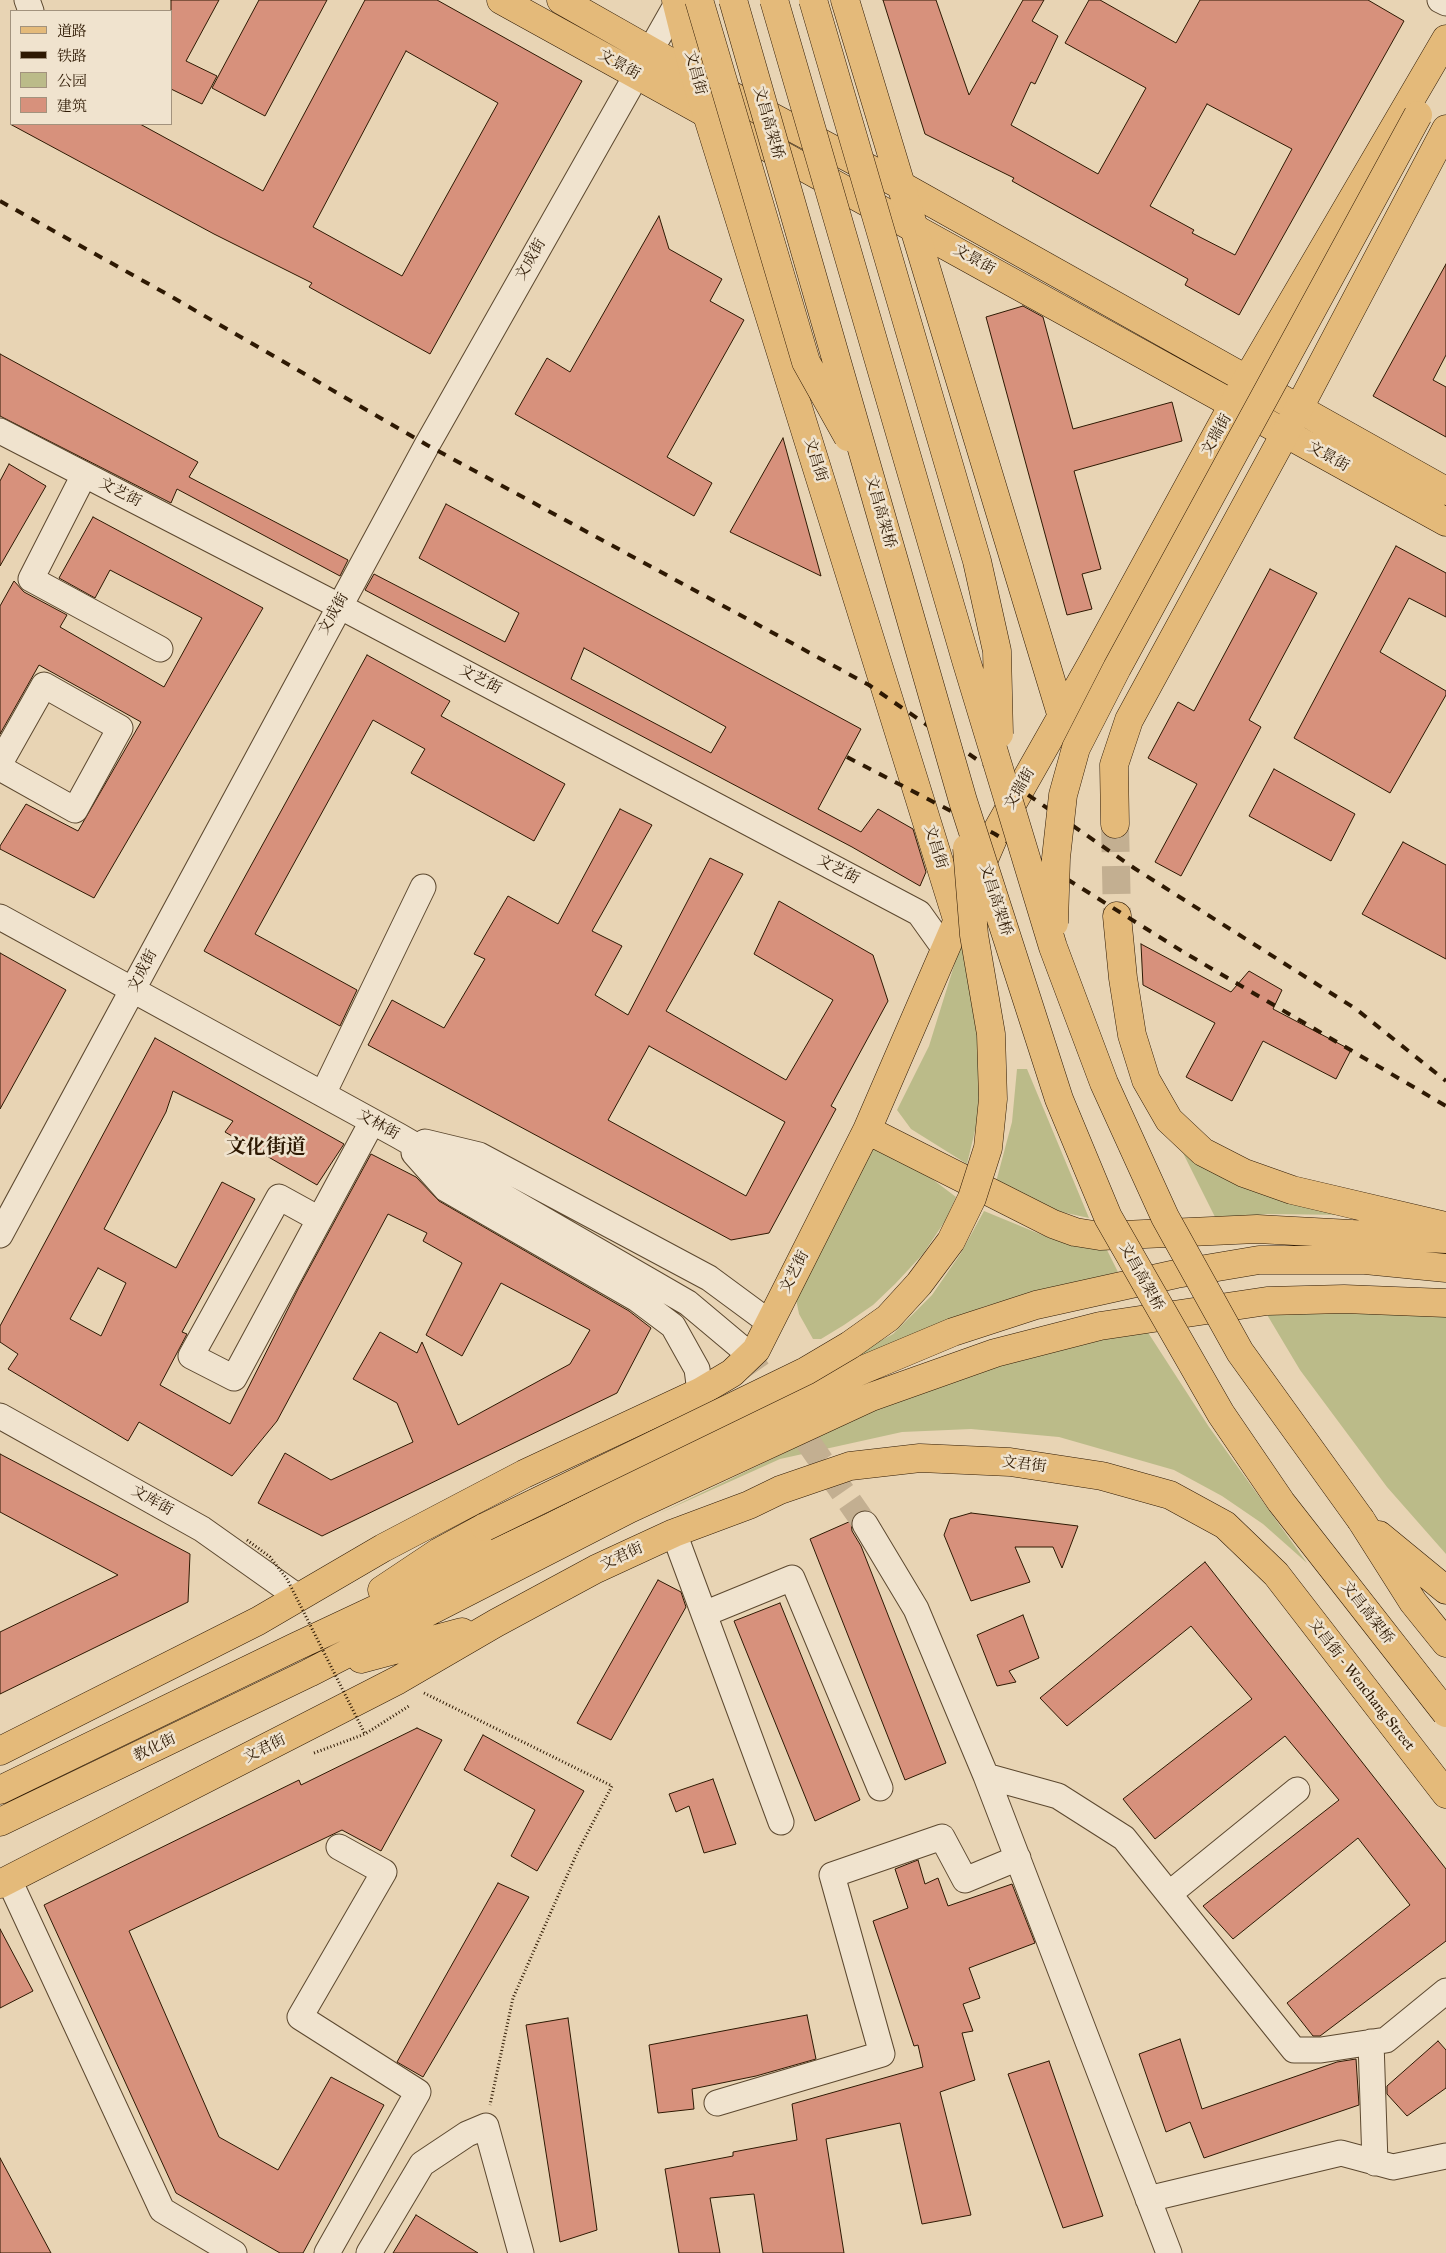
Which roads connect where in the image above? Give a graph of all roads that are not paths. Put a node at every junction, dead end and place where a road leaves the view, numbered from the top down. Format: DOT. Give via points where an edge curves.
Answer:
graph roads {
  1 [pos="501,0"];
  2 [pos="561,0"];
  3 [pos="733,0"];
  4 [pos="774,0"];
  5 [pos="813,0"];
  6 [pos="845,0"];
  7 [pos="1440,0"];
  8 [pos="683,1"];
  9 [pos="1446,3"];
  10 [pos="1446,39"];
  11 [pos="651,50"];
  12 [pos="1446,72"];
  13 [pos="637,75"];
  14 [pos="695,76"];
  15 [pos="707,113"];
  16 [pos="1446,129"];
  17 [pos="902,186"];
  18 [pos="914,228"];
  19 [pos="1247,379"];
  20 [pos="1234,404"];
  21 [pos="1299,408"];
  22 [pos="0,431"];
  23 [pos="1285,433"];
  24 [pos="84,475"];
  25 [pos="872,481"];
  26 [pos="1446,491"];
  27 [pos="1446,522"];
  28 [pos="338,606"];
  29 [pos="160,649"];
  30 [pos="1062,717"];
  31 [pos="0,762"];
  32 [pos="0,768"];
  33 [pos="1000,768"];
  34 [pos="963,802"];
  35 [pos="1115,824"];
  36 [pos="995,834"];
  37 [pos="423,887"];
  38 [pos="1117,916"];
  39 [pos="0,917"];
  40 [pos="957,919"];
  41 [pos="1053,947"];
  42 [pos="944,948"];
  43 [pos="132,992"];
  44 [pos="323,1094"];
  45 [pos="372,1122"];
  46 [pos="867,1130"];
  47 [pos="399,1136"];
  48 [pos="319,1219"];
  49 [pos="1446,1227"];
  50 [pos="0,1235"];
  51 [pos="1446,1239"];
  52 [pos="1446,1268"];
  53 [pos="1446,1303"];
  54 [pos="770,1323"];
  55 [pos="744,1350"];
  56 [pos="700,1392"];
  57 [pos="0,1416"];
  58 [pos="1361,1520"];
  59 [pos="865,1524"];
  60 [pos="674,1533"];
  61 [pos="439,1552"];
  62 [pos="1276,1574"];
  63 [pos="1446,1590"];
  64 [pos="298,1597"];
  65 [pos="704,1614"];
  66 [pos="258,1621"];
  67 [pos="496,1623"];
  68 [pos="1446,1643"];
  69 [pos="295,1647"];
  70 [pos="309,1673"];
  71 [pos="1446,1713"];
  72 [pos="0,1751"];
  73 [pos="986,1776"];
  74 [pos="880,1788"];
  75 [pos="0,1790"];
  76 [pos="1297,1790"];
  77 [pos="1446,1794"];
  78 [pos="0,1822"];
  79 [pos="781,1822"];
  80 [pos="339,1847"];
  81 [pos="1018,1858"];
  82 [pos="5,1882"];
  83 [pos="1169,1894"];
  84 [pos="1446,1991"];
  85 [pos="1371,2042"];
  86 [pos="718,2103"];
  87 [pos="1446,2156"];
  88 [pos="1375,2163"];
  89 [pos="1148,2198"];
  90 [pos="234,2253"];
  91 [pos="326,2253"];
  92 [pos="369,2253"];
  93 [pos="521,2253"];
  94 [pos="1169,2253"];
  1 -- 13 [label="main road, 文景街"];
  2 -- 11 [label="main road, 文景街"];
  3 -- 25 [label="main road, 文昌高架桥, bridge"];
  4 -- 33 [label="main road, bridge"];
  5 -- 33 [label="main road, bridge" via="977,561 997,651"];
  6 -- 17 [label="main road"];
  7 -- 9 [label="street"];
  8 -- 11 [label="street, 文成街"];
  8 -- 14 [label="main road, 文昌街"];
  8 -- 25 [label="main road, bridge" via="806,362"];
  10 -- 19 [label="main road, 文瑞街"];
  11 -- 13 [label="street, 文成街"];
  11 -- 14 [label="main road, 文景街"];
  12 -- 41 [label="main road, bridge" via="1418,115 1076,748 1063,795 1056,858"];
  13 -- 15 [label="main road, 文景街"];
  13 -- 28 [label="street, 文成街"];
  14 -- 15 [label="main road, 文昌街"];
  14 -- 17 [label="main road, 文景街"];
  15 -- 18 [label="main road, 文景街"];
  15 -- 40 [label="main road, 文昌街"];
  16 -- 21 [label="main road"];
  17 -- 18 [label="main road"];
  17 -- 19 [label="main road, 文景街"];
  18 -- 20 [label="main road, 文景街"];
  18 -- 30 [label="main road"];
  19 -- 20 [label="main road, 文瑞街"];
  19 -- 21 [label="main road, 文景街"];
  20 -- 23 [label="main road, 文景街"];
  20 -- 30 [label="main road, 文瑞街"];
  21 -- 23 [label="main road"];
  21 -- 26 [label="main road, 文景街"];
  22 -- 24 [label="street, 文艺街"];
  23 -- 27 [label="main road, 文景街"];
  23 -- 35 [label="main road" via="1129,720 1114,765"];
  24 -- 28 [label="street, 文艺街"];
  24 -- 29 [label="street" via="31,579"];
  25 -- 34 [label="main road, 文昌高架桥, bridge"];
  28 -- 42 [label="street, 文艺街" via="919,913"];
  28 -- 43 [label="street, 文成街"];
  30 -- 36 [label="main road, 文瑞街"];
  31 -- 32 [label="street" via="44,685 120,728 75,810"];
  33 -- 41 [label="main road, bridge"];
  34 -- 61 [label="main road, bridge" via="974,936 991,1034 993,1098 988,1148 972,1198 951,1241 888,1318 850,1345 806,1371"];
  34 -- 71 [label="main road, 文昌高架桥, bridge" via="1059,1099 1108,1218 1221,1414 1281,1502"];
  36 -- 40 [label="main road, 文艺街"];
  37 -- 44 [label="street"];
  38 -- 49 [label="main road" via="1132,1035 1146,1080 1169,1120 1204,1152 1244,1173 1292,1190"];
  39 -- 43 [label="street, 文林街"];
  40 -- 42 [label="main road, 文艺街"];
  41 -- 58 [label="main road, bridge" via="1104,1083 1165,1217 1240,1352"];
  42 -- 46 [label="main road, 文艺街"];
  43 -- 44 [label="street, 文林街"];
  43 -- 50 [label="street, 文成街"];
  44 -- 45 [label="street, 文林街"];
  45 -- 47 [label="street, 文林街"];
  45 -- 48 [label="street"];
  46 -- 51 [label="main road" via="1053,1224 1075,1232 1100,1236 1257,1229"];
  46 -- 54 [label="main road, 文艺街"];
  47 -- 54 [label="street" via="479,1155 709,1278"];
  47 -- 55 [label="street, 文林街" via="688,1303"];
  47 -- 56 [label="street" via="446,1189 637,1299 672,1326 697,1369"];
  48 -- 48 [label="street" via="234,1378 191,1356 279,1197"];
  52 -- 69 [label="main road" via="1365,1260 1259,1260 1176,1274 1027,1308 953,1332 860,1371 549,1528"];
  53 -- 70 [label="main road" via="1344,1299 1267,1302 1100,1326 995,1352 870,1396 646,1501"];
  54 -- 56 [label="main road" via="756,1350 732,1372"];
  56 -- 64 [label="main road" via="524,1474"];
  57 -- 64 [label="street, 文库街" via="202,1529"];
  58 -- 63 [label="main road"];
  58 -- 68 [label="main road" via="1413,1602"];
  59 -- 73 [label="street" via="916,1609"];
  60 -- 62 [label="main road, 文君街" via="850,1466 920,1458 1010,1462 1102,1476 1170,1495 1225,1525"];
  60 -- 65 [label="street"];
  60 -- 67 [label="main road, 文君街" via="596,1569"];
  61 -- 66 [label="main road"];
  61 -- 69 [label="main road"];
  62 -- 77 [label="main road, 文昌街 - Wenchang Street"];
  64 -- 66 [label="main road"];
  65 -- 74 [label="street" via="792,1578"];
  65 -- 79 [label="street"];
  66 -- 72 [label="main road"];
  67 -- 70 [label="main road"];
  67 -- 82 [label="main road, 文君街" via="398,1680"];
  69 -- 75 [label="main road, 教化街"];
  70 -- 78 [label="main road, 教化街"];
  73 -- 81 [label="street"];
  73 -- 83 [label="street" via="1058,1796 1124,1838"];
  76 -- 83 [label="street"];
  80 -- 91 [label="street" via="384,1872 300,2017 418,2092"];
  81 -- 86 [label="street" via="965,1880 942,1837 832,1875 882,2054"];
  81 -- 89 [label="street"];
  82 -- 90 [label="street" via="162,2210"];
  83 -- 85 [label="street" via="1294,2050 1321,2050"];
  84 -- 85 [label="street" via="1386,2040"];
  85 -- 88 [label="street"];
  87 -- 88 [label="street" via="1392,2167"];
  88 -- 89 [label="street" via="1341,2153"];
  89 -- 94 [label="street"];
  92 -- 93 [label="street" via="422,2164 467,2134 486,2126"];
}
